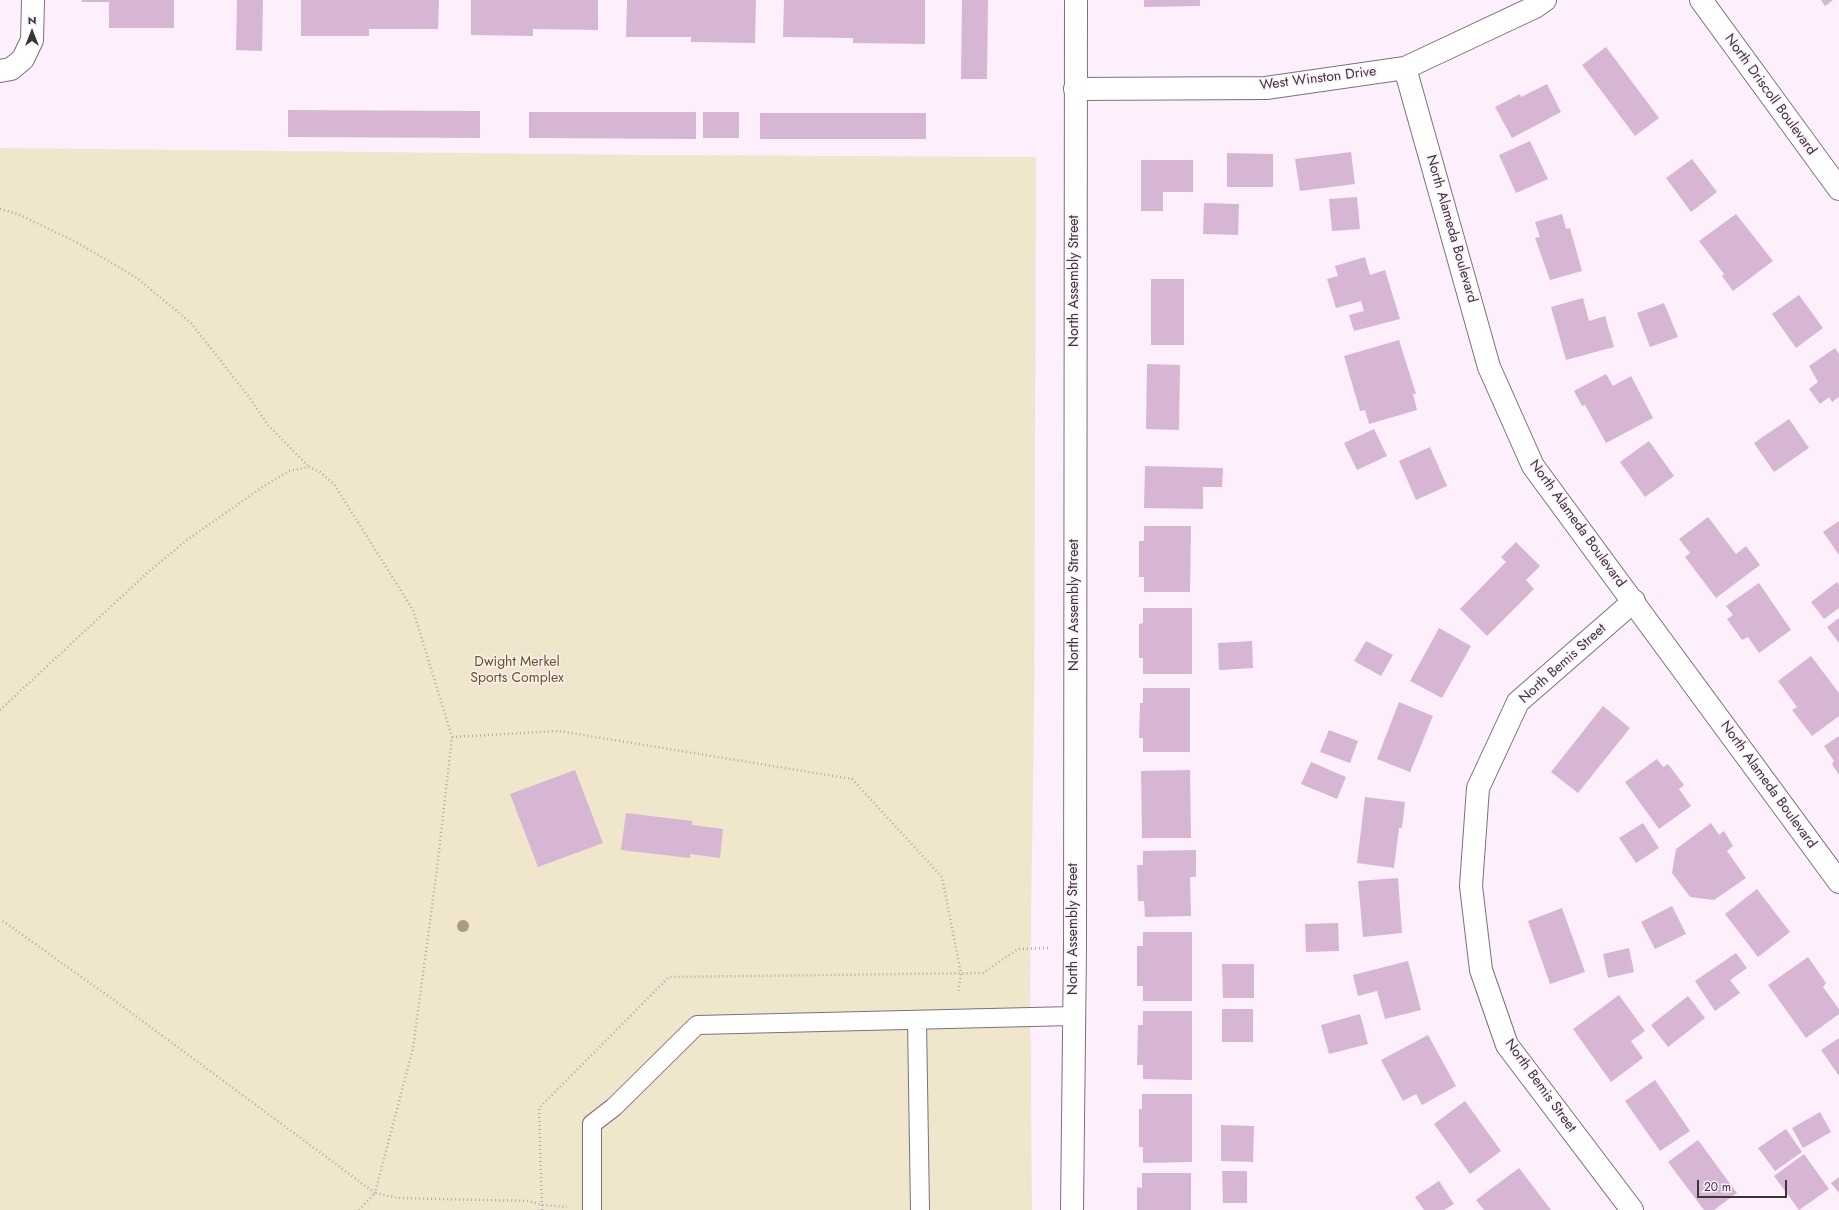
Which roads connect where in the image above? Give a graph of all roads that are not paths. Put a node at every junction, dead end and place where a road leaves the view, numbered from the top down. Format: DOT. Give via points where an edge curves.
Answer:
graph roads {
  1 [pos="33,0"];
  2 [pos="1076,0"];
  3 [pos="1545,0"];
  4 [pos="1700,0"];
  5 [pos="1405,68"];
  6 [pos="0,72"];
  7 [pos="1075,89"];
  8 [pos="1839,189"];
  9 [pos="1634,601"];
  10 [pos="1839,882"];
  11 [pos="1073,1016"];
  12 [pos="916,1020"];
  13 [pos="592,1209"];
  14 [pos="920,1210"];
  15 [pos="1072,1210"];
  16 [pos="1632,1210"];
  1 -- 6 [label="street" via="32,40 24,59 11,69"];
  2 -- 7 [label="street, North Assembly Street"];
  3 -- 5 [label="street, West Winston Drive" via="1536,7"];
  4 -- 8 [label="street, North Driscoll Boulevard"];
  5 -- 7 [label="street, West Winston Drive" via="1266,88"];
  5 -- 9 [label="street, North Alameda Boulevard" via="1489,367 1533,466"];
  7 -- 11 [label="street, North Assembly Street"];
  9 -- 10 [label="street, North Alameda Boulevard"];
  9 -- 16 [label="street, North Bemis Street" via="1518,702 1478,788 1471,886 1480,970 1507,1045"];
  11 -- 12 [label="lane"];
  11 -- 15 [label="street, North Assembly Street"];
  12 -- 13 [label="lane" via="697,1025 614,1107 592,1124"];
  12 -- 14 [label="lane"];
}
